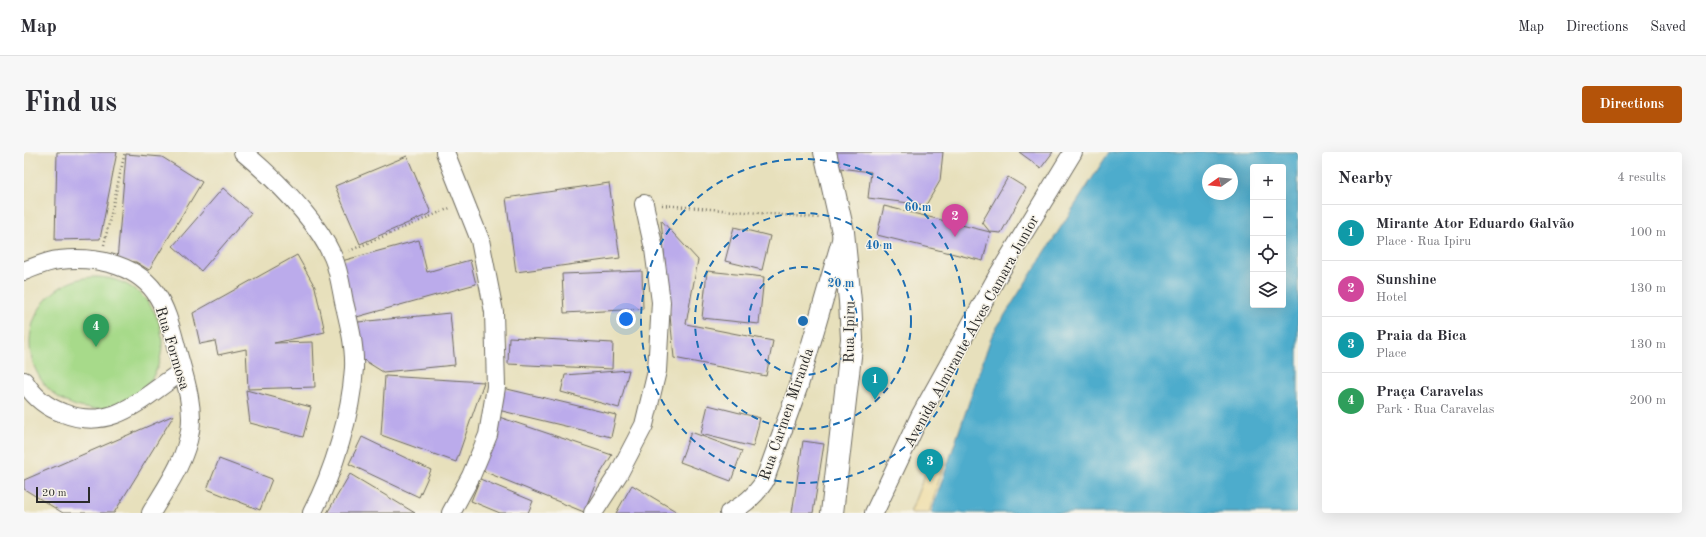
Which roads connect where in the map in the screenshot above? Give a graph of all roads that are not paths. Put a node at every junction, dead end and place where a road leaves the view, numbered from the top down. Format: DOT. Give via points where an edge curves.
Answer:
graph roads {
  1 [pos="243,152"];
  2 [pos="445,152"];
  3 [pos="825,152"];
  4 [pos="1073,152"];
  5 [pos="644,204"];
  6 [pos="842,226"];
  7 [pos="24,271"];
  8 [pos="183,371"];
  9 [pos="24,381"];
  10 [pos="151,513"];
  11 [pos="312,513"];
  12 [pos="451,513"];
  13 [pos="593,513"];
  14 [pos="729,513"];
  15 [pos="832,513"];
  16 [pos="874,513"];
  1 -- 11 [label="street" via="273,178 314,226 333,258 350,328 354,367 346,420 324,490"];
  2 -- 12 [label="street" via="480,240 494,312 496,387 488,436 471,476"];
  3 -- 6 [label="street, Rua Ipiru"];
  4 -- 16 [label="street, Avenida Almirante Alves Camara Junior" via="997,278 924,409"];
  5 -- 13 [label="street" via="654,249 661,302 657,371 644,425 619,473"];
  6 -- 14 [label="street, Rua Carmen Miranda" via="799,384 764,482 756,495"];
  6 -- 15 [label="street, Rua Ipiru" via="852,339"];
  7 -- 8 [label="street, Rua Formosa" via="58,260 100,261 114,263 136,274 154,291 166,313"];
  8 -- 9 [label="street" via="131,407 105,419 77,419 51,409 30,391"];
  8 -- 10 [label="street, Rua Formosa" via="192,414 190,433 184,458"];
}
